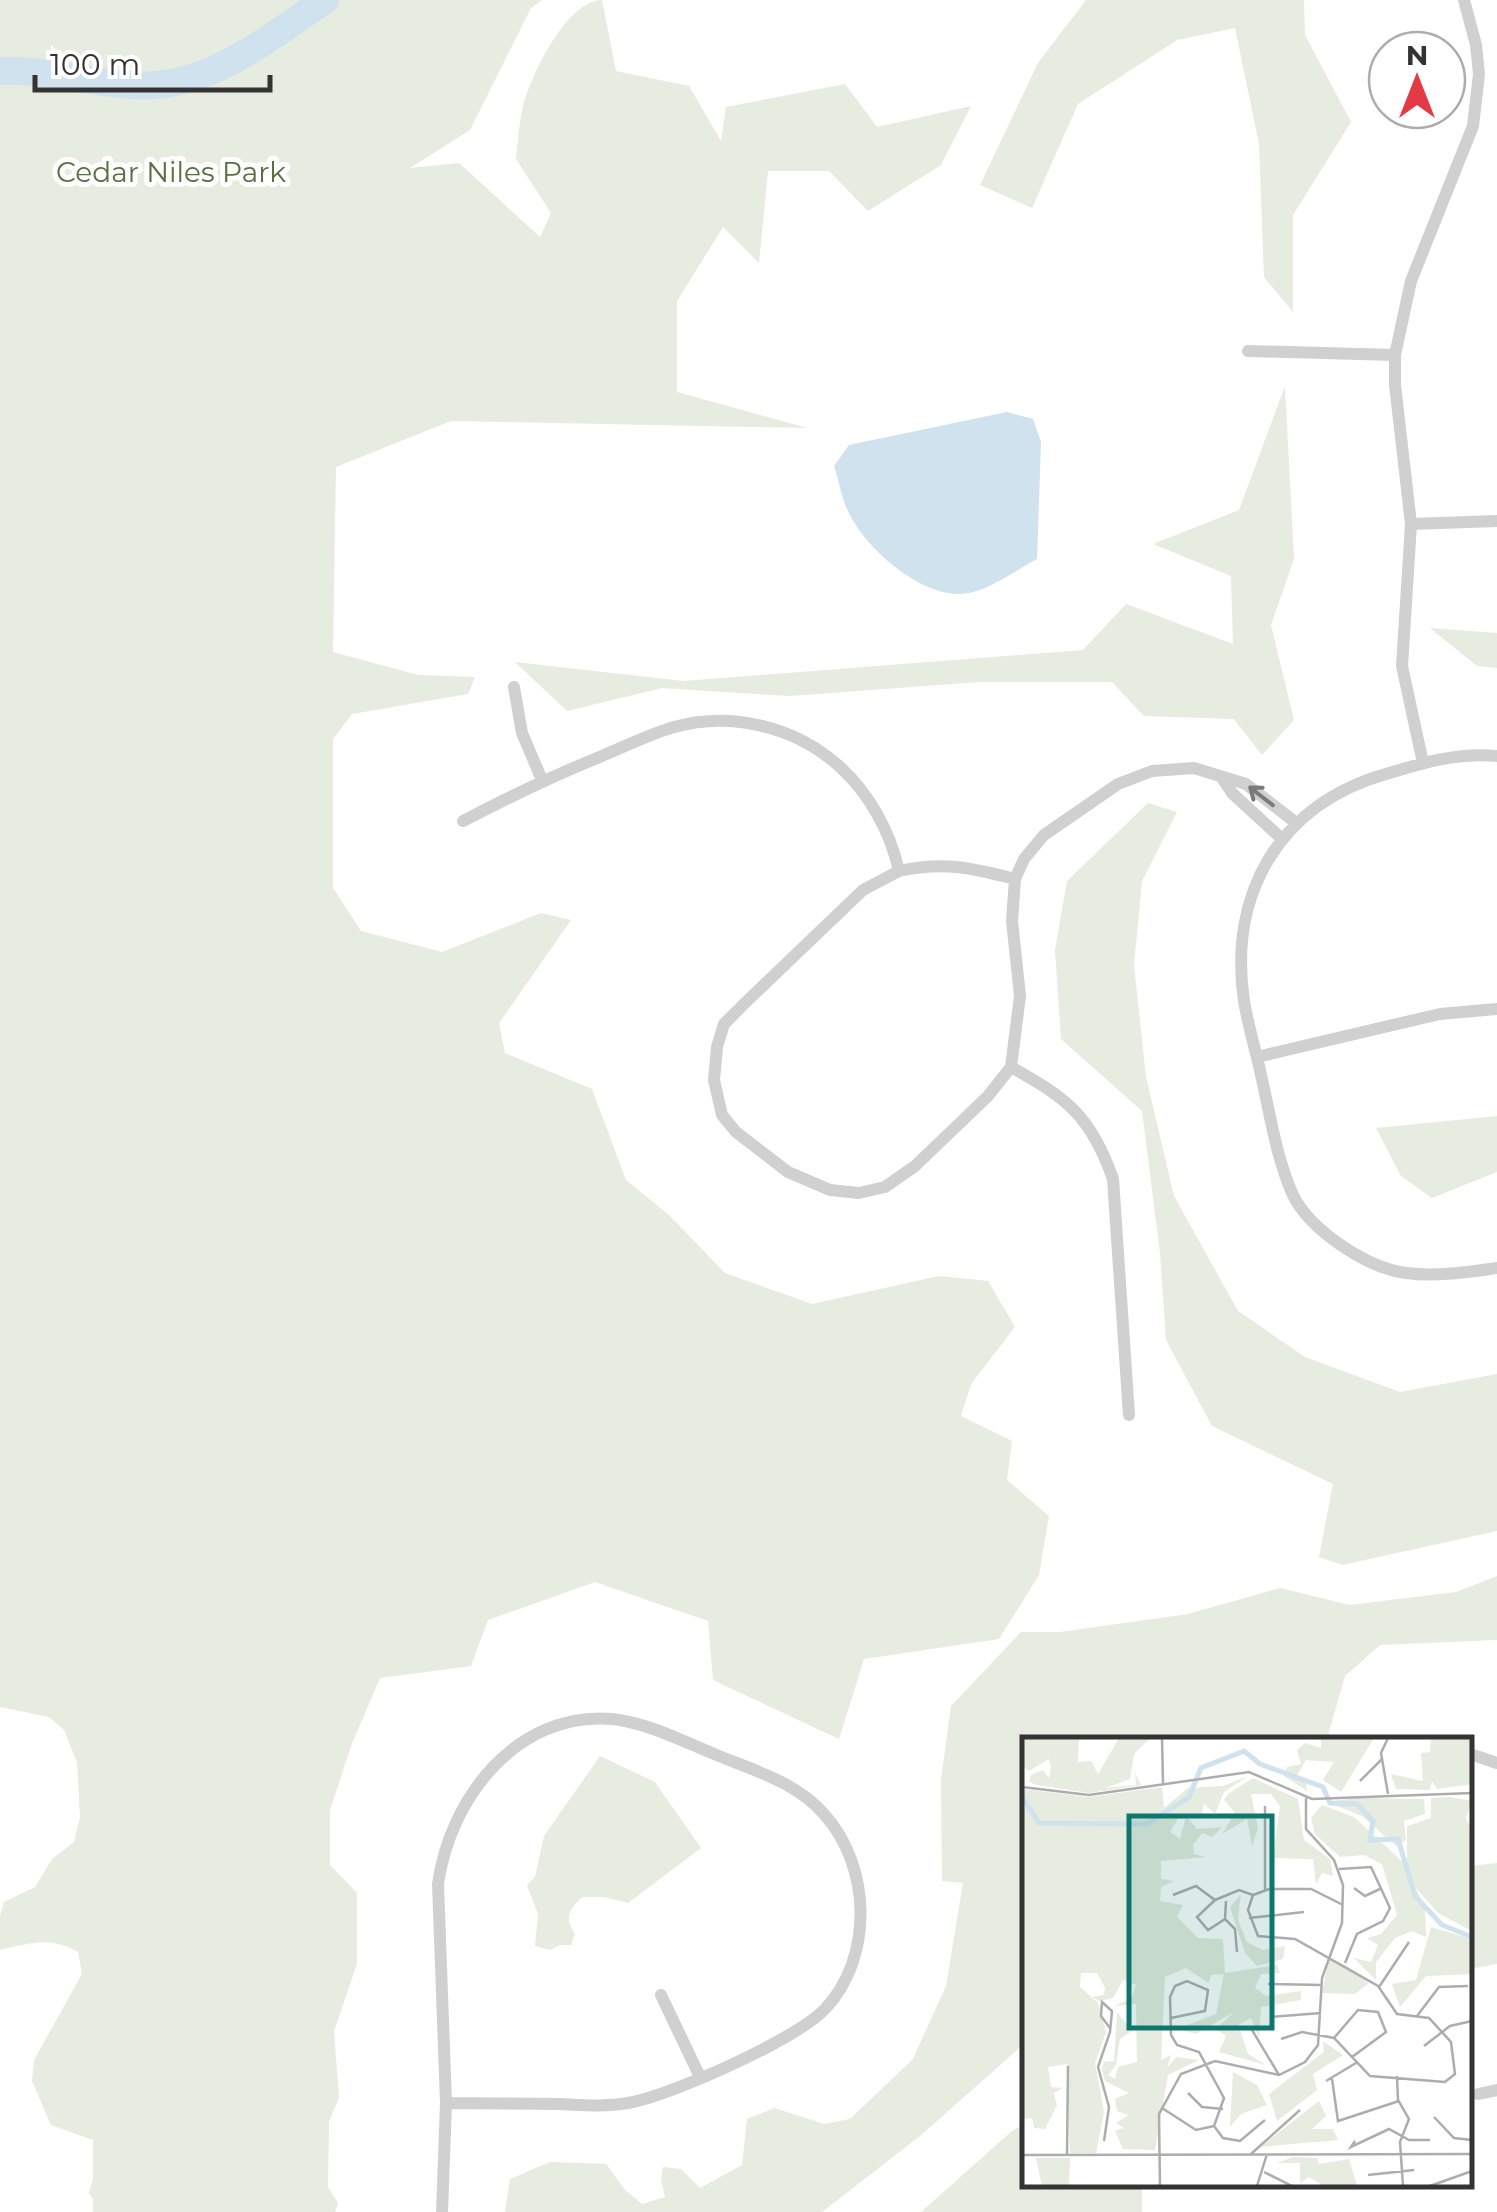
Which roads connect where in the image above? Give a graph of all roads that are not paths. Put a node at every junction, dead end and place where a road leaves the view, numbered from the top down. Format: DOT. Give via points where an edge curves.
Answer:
graph roads {
  1 [pos="1464,0"];
  2 [pos="1248,351"];
  3 [pos="1395,356"];
  4 [pos="1497,521"];
  5 [pos="1411,524"];
  6 [pos="514,686"];
  7 [pos="1497,756"];
  8 [pos="1423,763"];
  9 [pos="1222,778"];
  10 [pos="542,780"];
  11 [pos="463,821"];
  12 [pos="1295,822"];
  13 [pos="1282,839"];
  14 [pos="900,871"];
  15 [pos="1015,879"];
  16 [pos="1497,1009"];
  17 [pos="1257,1057"];
  18 [pos="1012,1067"];
  19 [pos="1497,1268"];
  20 [pos="1129,1415"];
  21 [pos="1472,1755"];
  22 [pos="1497,1764"];
  23 [pos="661,1995"];
  24 [pos="700,2077"];
  25 [pos="1497,2090"];
  26 [pos="1478,2094"];
  27 [pos="446,2103"];
  28 [pos="442,2212"];
  1 -- 3 [label="street" via="1479,74 1472,126 1411,281"];
  2 -- 3 [label="street"];
  3 -- 5 [label="street"];
  4 -- 5 [label="street"];
  5 -- 8 [label="street" via="1402,666"];
  6 -- 10 [label="street" via="522,734"];
  7 -- 8 [label="street"];
  8 -- 12 [label="street" via="1358,782"];
  12 -- 9 [label="street, one-way" via="1246,784"];
  9 -- 13 [label="street"];
  9 -- 15 [label="street" via="1194,768 1152,771 1118,784 1044,836"];
  10 -- 11 [label="street"];
  10 -- 14 [label="street" via="674,727 724,722 783,730 818,748 860,785"];
  12 -- 13 [label="street"];
  13 -- 17 [label="street" via="1254,890 1242,942 1244,1002"];
  14 -- 15 [label="street" via="932,864"];
  14 -- 18 [label="street" via="863,890 724,1024 714,1080 722,1115 788,1172 830,1190 859,1193 884,1187 915,1166"];
  15 -- 18 [label="street" via="1020,996"];
  16 -- 17 [label="street" via="1440,1014"];
  17 -- 19 [label="street" via="1281,1160 1294,1196 1317,1226 1353,1254 1403,1273"];
  18 -- 20 [label="street" via="1058,1093 1078,1114 1113,1178"];
  21 -- 22 [label="street"];
  23 -- 24 [label="street"];
  24 -- 27 [label="street" via="628,2103"];
  24 -- 27 [label="street" via="776,2043 826,2008 855,1956 857,1878 825,1815 779,1780 654,1729 588,1719 542,1730 502,1756 475,1790 447,1846 437,1904"];
  25 -- 26 [label="street"];
  27 -- 28 [label="street"];
}
